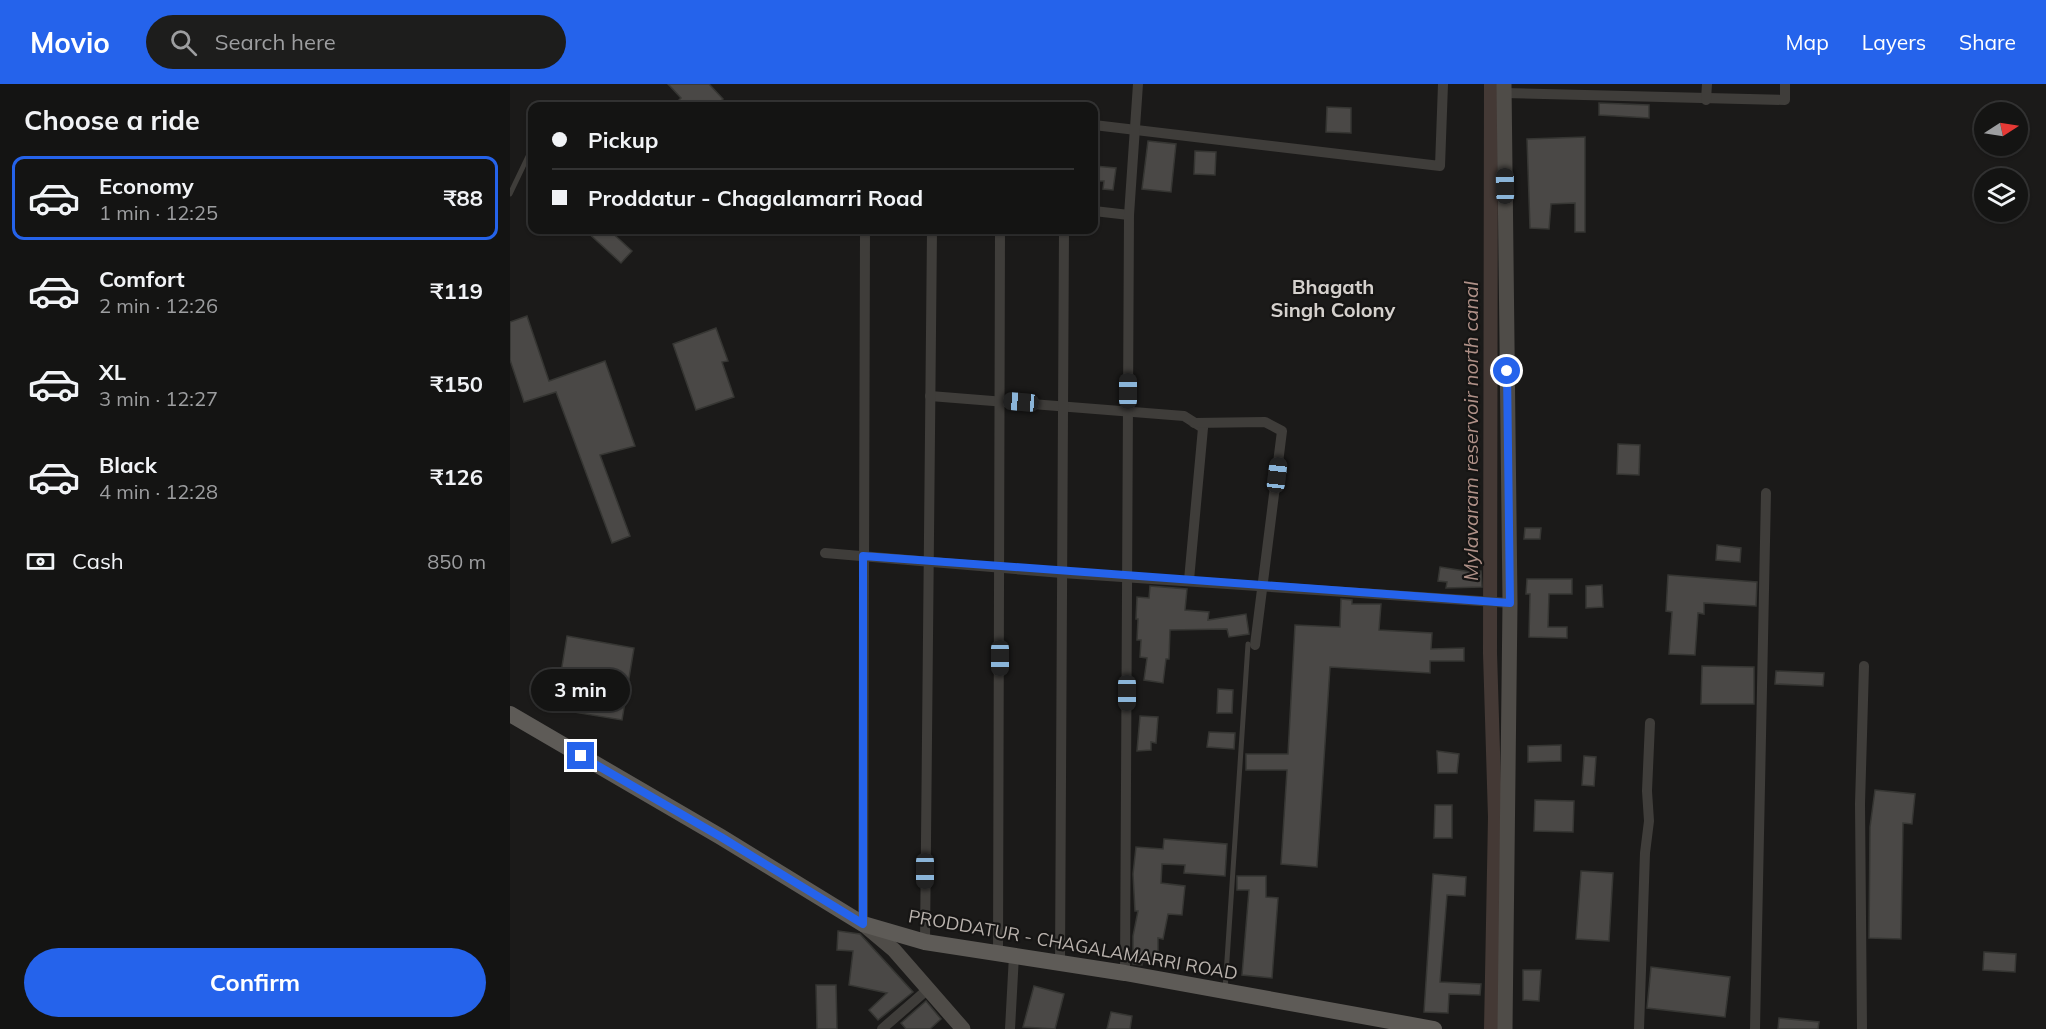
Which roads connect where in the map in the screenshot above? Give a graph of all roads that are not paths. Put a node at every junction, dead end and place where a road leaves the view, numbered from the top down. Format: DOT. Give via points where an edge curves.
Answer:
graph roads {
  1 [pos="1138,84"];
  2 [pos="1443,84"];
  3 [pos="1707,84"];
  4 [pos="1785,84"];
  5 [pos="1504,89"];
  6 [pos="1548,89"];
  7 [pos="1622,89"];
  8 [pos="1706,100"];
  9 [pos="1098,125"];
  10 [pos="1134,128"];
  11 [pos="528,156"];
  12 [pos="510,194"];
  13 [pos="1098,212"];
  14 [pos="1129,215"];
  15 [pos="865,234"];
  16 [pos="932,234"];
  17 [pos="1000,234"];
  18 [pos="1064,234"];
  19 [pos="930,396"];
  20 [pos="1000,400"];
  21 [pos="1064,406"];
  22 [pos="1128,412"];
  23 [pos="1194,423"];
  24 [pos="1766,493"];
  25 [pos="825,553"];
  26 [pos="863,556"];
  27 [pos="928,562"];
  28 [pos="1001,568"];
  29 [pos="1062,573"];
  30 [pos="1128,577"];
  31 [pos="1189,580"];
  32 [pos="1263,585"];
  33 [pos="1510,603"];
  34 [pos="1251,645"];
  35 [pos="1864,666"];
  36 [pos="510,714"];
  37 [pos="1650,723"];
  38 [pos="863,924"];
  39 [pos="925,942"];
  40 [pos="1006,954"];
  41 [pos="1060,963"];
  42 [pos="1125,973"];
  43 [pos="928,989"];
  44 [pos="1225,991"];
  45 [pos="882,1029"];
  46 [pos="963,1029"];
  47 [pos="1010,1029"];
  48 [pos="1434,1029"];
  49 [pos="1505,1029"];
  50 [pos="1639,1029"];
  51 [pos="1755,1029"];
  52 [pos="1862,1029"];
  1 -- 10 [label="street"];
  2 -- 10 [label="street" via="1440,166"];
  3 -- 8 [label="street"];
  4 -- 8 [label="street" via="1785,100"];
  5 -- 6 [label="street"];
  5 -- 33 [label="main road"];
  6 -- 7 [label="street"];
  7 -- 8 [label="street"];
  9 -- 10 [label="street"];
  10 -- 14 [label="street"];
  11 -- 12 [label="lane"];
  13 -- 14 [label="street"];
  14 -- 22 [label="street"];
  15 -- 26 [label="street"];
  16 -- 19 [label="street"];
  17 -- 20 [label="street"];
  18 -- 21 [label="street"];
  19 -- 20 [label="street"];
  19 -- 27 [label="street"];
  20 -- 21 [label="street"];
  20 -- 28 [label="street"];
  21 -- 22 [label="street"];
  21 -- 29 [label="street"];
  22 -- 23 [label="street" via="1184,416"];
  22 -- 30 [label="street"];
  23 -- 31 [label="street" via="1203,428"];
  23 -- 32 [label="street" via="1265,422 1282,431"];
  24 -- 51 [label="street"];
  25 -- 26 [label="street"];
  26 -- 27 [label="street"];
  26 -- 38 [label="street"];
  27 -- 28 [label="street"];
  27 -- 39 [label="street"];
  28 -- 29 [label="street"];
  28 -- 40 [label="street"];
  29 -- 30 [label="street"];
  29 -- 41 [label="street"];
  30 -- 31 [label="street"];
  30 -- 42 [label="street"];
  31 -- 32 [label="street"];
  32 -- 33 [label="street"];
  32 -- 34 [label="street"];
  33 -- 49 [label="main road"];
  34 -- 44 [label="lane"];
  35 -- 52 [label="street" via="1860,804"];
  36 -- 38 [label="main road, PRODDATUR - CHAGALAMARRI ROAD"];
  37 -- 50 [label="street"];
  38 -- 39 [label="main road, PRODDATUR - CHAGALAMARRI ROAD"];
  38 -- 43 [label="main road" via="894,950"];
  39 -- 40 [label="main road, PRODDATUR - CHAGALAMARRI ROAD"];
  40 -- 41 [label="main road, PRODDATUR - CHAGALAMARRI ROAD"];
  40 -- 47 [label="street"];
  41 -- 42 [label="main road, PRODDATUR - CHAGALAMARRI ROAD"];
  42 -- 44 [label="main road, PRODDATUR - CHAGALAMARRI ROAD"];
  43 -- 45 [label="street"];
  43 -- 46 [label="main road"];
  44 -- 48 [label="main road, PRODDATUR - CHAGALAMARRI ROAD"];
}
